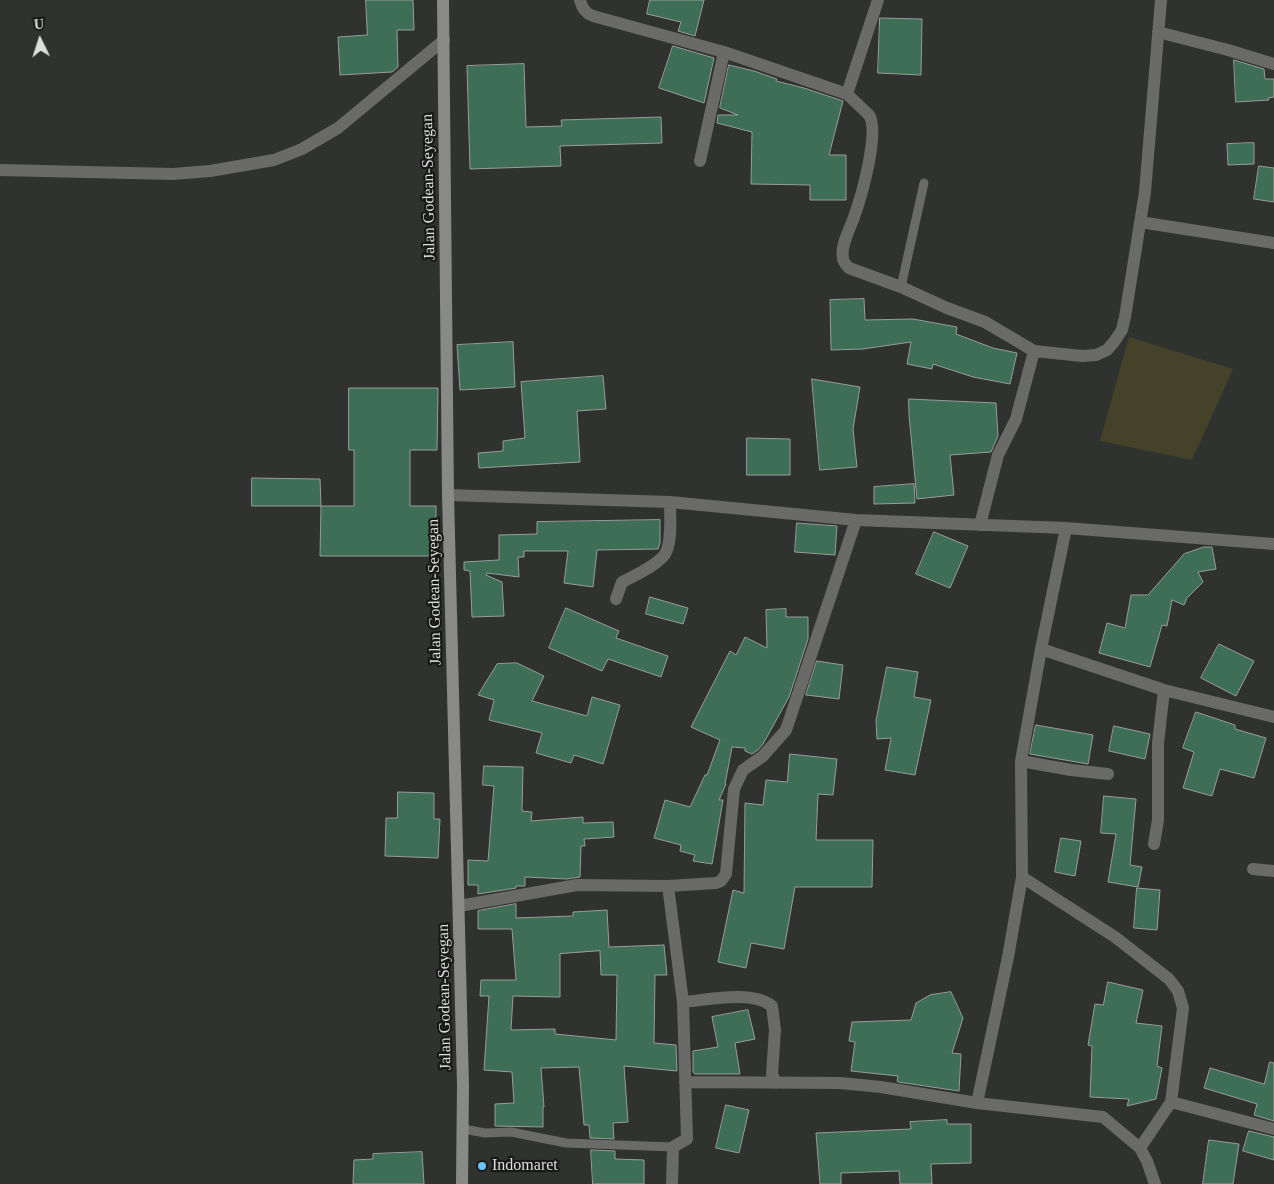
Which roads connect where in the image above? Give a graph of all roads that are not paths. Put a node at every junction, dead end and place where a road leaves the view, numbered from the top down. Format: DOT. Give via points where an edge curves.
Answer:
graph roads {
  1 [pos="443,0"];
  2 [pos="580,0"];
  3 [pos="878,0"];
  4 [pos="1161,0"];
  5 [pos="1158,32"];
  6 [pos="444,40"];
  7 [pos="724,52"];
  8 [pos="1274,64"];
  9 [pos="847,94"];
  10 [pos="700,161"];
  11 [pos="0,170"];
  12 [pos="924,183"];
  13 [pos="1140,222"];
  14 [pos="1274,243"];
  15 [pos="901,287"];
  16 [pos="1034,351"];
  17 [pos="448,495"];
  18 [pos="670,502"];
  19 [pos="856,520"];
  20 [pos="980,525"];
  21 [pos="1066,528"];
  22 [pos="1274,544"];
  23 [pos="616,599"];
  24 [pos="1041,649"];
  25 [pos="1164,690"];
  26 [pos="1274,717"];
  27 [pos="1021,760"];
  28 [pos="1108,774"];
  29 [pos="1154,844"];
  30 [pos="1253,869"];
  31 [pos="1274,871"];
  32 [pos="1022,877"];
  33 [pos="668,886"];
  34 [pos="459,906"];
  35 [pos="683,1002"];
  36 [pos="685,1082"];
  37 [pos="776,1082"];
  38 [pos="1171,1102"];
  39 [pos="977,1103"];
  40 [pos="463,1129"];
  41 [pos="1274,1129"];
  42 [pos="673,1147"];
  43 [pos="1140,1148"];
  44 [pos="462,1184"];
  45 [pos="672,1184"];
  46 [pos="1155,1184"];
  1 -- 6 [label="main road, Jalan Godean-Seyegan"];
  2 -- 7 [label="street" via="583,9 593,16"];
  3 -- 9 [label="street"];
  4 -- 5 [label="street"];
  5 -- 8 [label="street"];
  5 -- 13 [label="street"];
  6 -- 11 [label="street" via="338,128 302,149 274,160 173,174"];
  6 -- 17 [label="main road, Jalan Godean-Seyegan"];
  7 -- 9 [label="street"];
  7 -- 10 [label="street"];
  9 -- 15 [label="street" via="869,115 873,131 862,194 843,248 843,261 849,268"];
  12 -- 15 [label="lane"];
  13 -- 14 [label="street"];
  13 -- 16 [label="street" via="1125,317 1114,342 1096,355"];
  15 -- 16 [label="street" via="985,322"];
  16 -- 20 [label="street" via="1016,419 998,455"];
  17 -- 18 [label="street"];
  17 -- 34 [label="main road, Jalan Godean-Seyegan"];
  18 -- 19 [label="street"];
  18 -- 23 [label="street" via="667,552 652,566 622,582"];
  19 -- 20 [label="street"];
  19 -- 33 [label="street" via="786,730 763,756 743,770 734,789 726,874 716,883"];
  20 -- 21 [label="street"];
  21 -- 22 [label="street"];
  21 -- 24 [label="street"];
  24 -- 25 [label="street"];
  24 -- 27 [label="street"];
  25 -- 26 [label="street"];
  25 -- 29 [label="street" via="1158,743 1158,820"];
  27 -- 28 [label="street"];
  27 -- 32 [label="street"];
  30 -- 31 [label="street"];
  32 -- 38 [label="street" via="1115,937 1169,979 1178,991 1183,1008"];
  32 -- 39 [label="street"];
  33 -- 34 [label="street" via="577,885"];
  33 -- 35 [label="street"];
  34 -- 40 [label="main road, Jalan Godean-Seyegan"];
  35 -- 36 [label="street"];
  35 -- 37 [label="street" via="745,997 765,1000 772,1006 775,1030 772,1074"];
  36 -- 37 [label="street"];
  36 -- 42 [label="street" via="687,1139"];
  37 -- 39 [label="street" via="872,1086"];
  38 -- 41 [label="street"];
  38 -- 43 [label="street"];
  39 -- 43 [label="street" via="1103,1117"];
  40 -- 42 [label="lane" via="485,1133 511,1132 566,1143"];
  40 -- 44 [label="main road, Jalan Godean-Seyegan"];
  42 -- 45 [label="street"];
  43 -- 46 [label="street"];
}
